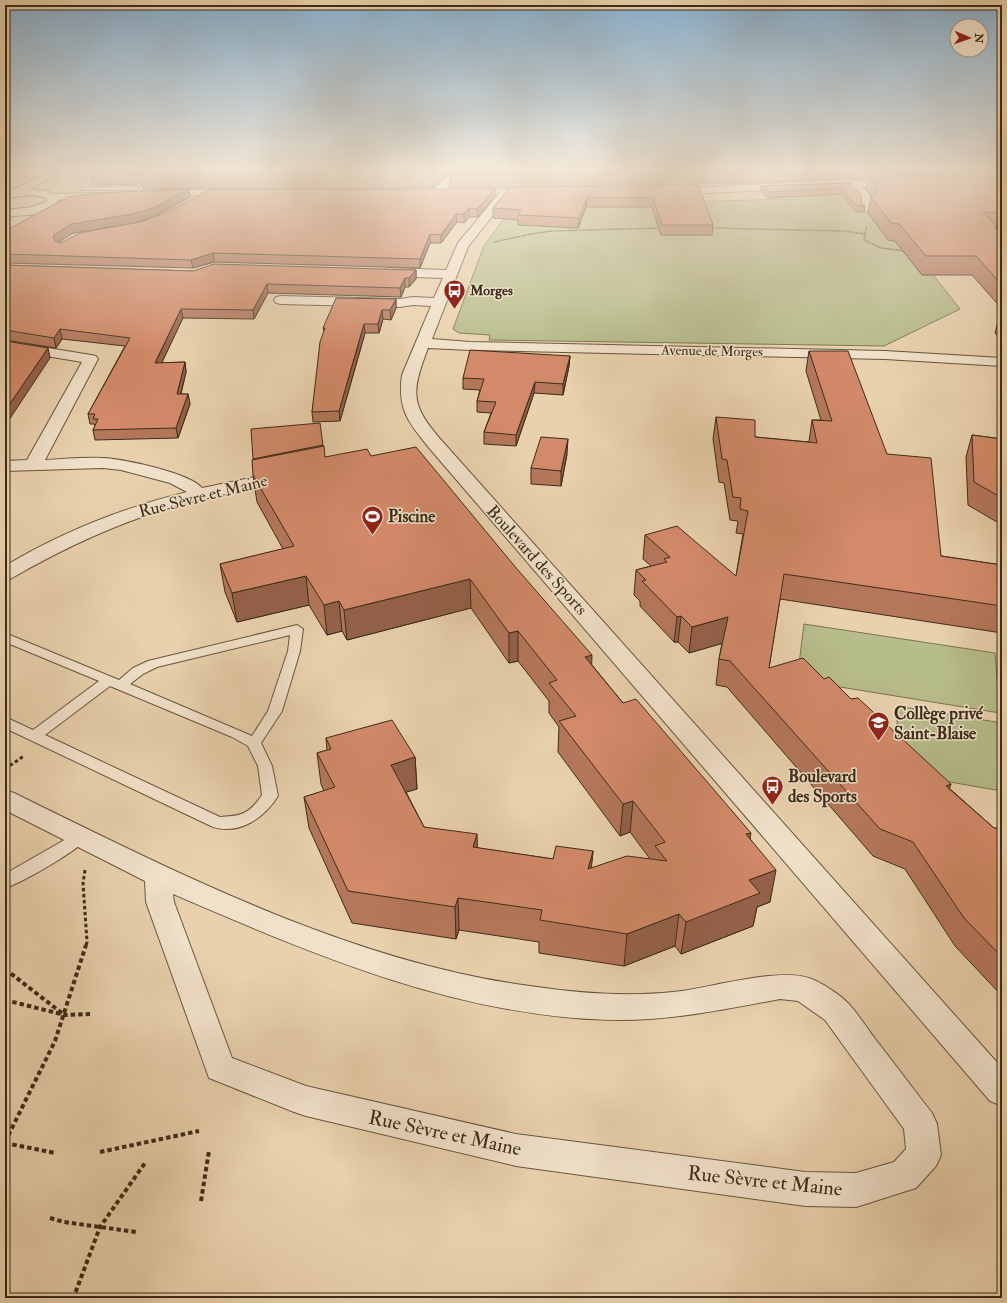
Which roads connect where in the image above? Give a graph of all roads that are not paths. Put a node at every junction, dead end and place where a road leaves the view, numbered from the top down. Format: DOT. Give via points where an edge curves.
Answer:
graph roads {
  1 [pos="476,230"];
  2 [pos="373,271"];
  3 [pos="450,274"];
  4 [pos="281,300"];
  5 [pos="439,302"];
  6 [pos="423,343"];
  7 [pos="5,345"];
  8 [pos="1002,362"];
  9 [pos="436,444"];
  10 [pos="415,449"];
  11 [pos="33,465"];
  12 [pos="5,466"];
  13 [pos="303,472"];
  14 [pos="198,495"];
  15 [pos="5,574"];
  16 [pos="5,637"];
  17 [pos="114,683"];
  18 [pos="5,722"];
  19 [pos="34,736"];
  20 [pos="254,743"];
  21 [pos="5,798"];
  22 [pos="80,837"];
  23 [pos="158,876"];
  24 [pos="5,882"];
  25 [pos="1002,1091"];
  1 -- 3 [label="street, Boulevard des Sports" via="462,246"];
  2 -- 3 [label="street"];
  3 -- 5 [label="street, Boulevard des Sports"];
  4 -- 5 [label="street"];
  5 -- 6 [label="street, Boulevard des Sports"];
  6 -- 8 [label="street, Avenue de Morges" via="892,355"];
  6 -- 9 [label="street, Boulevard des Sports" via="406,392 410,408"];
  7 -- 11 [label="street" via="91,359"];
  9 -- 10 [label="street"];
  9 -- 25 [label="street, Boulevard des Sports"];
  11 -- 12 [label="street"];
  11 -- 14 [label="street" via="121,465 176,479 192,487"];
  13 -- 14 [label="street, Rue Sèvre et Maine"];
  14 -- 15 [label="street, Rue Sèvre et Maine" via="93,528"];
  16 -- 17 [label="lane"];
  17 -- 19 [label="lane"];
  17 -- 20 [label="lane"];
  17 -- 20 [label="lane" via="153,664 297,629 294,651 275,711"];
  18 -- 19 [label="lane"];
  19 -- 20 [label="lane" via="218,823 238,822 256,815 270,796 265,766"];
  21 -- 22 [label="street, Rue Sèvre et Maine"];
  22 -- 23 [label="street, Rue Sèvre et Maine"];
  22 -- 24 [label="lane"];
  23 -- 23 [label="street, Rue Sèvre et Maine" via="298,935 356,956 455,985 528,999 620,1007 673,1004 780,987 804,989 836,1011 920,1124 924,1155 904,1176 856,1190 805,1188 516,1150 306,1101 220,1068 160,902"];
}
